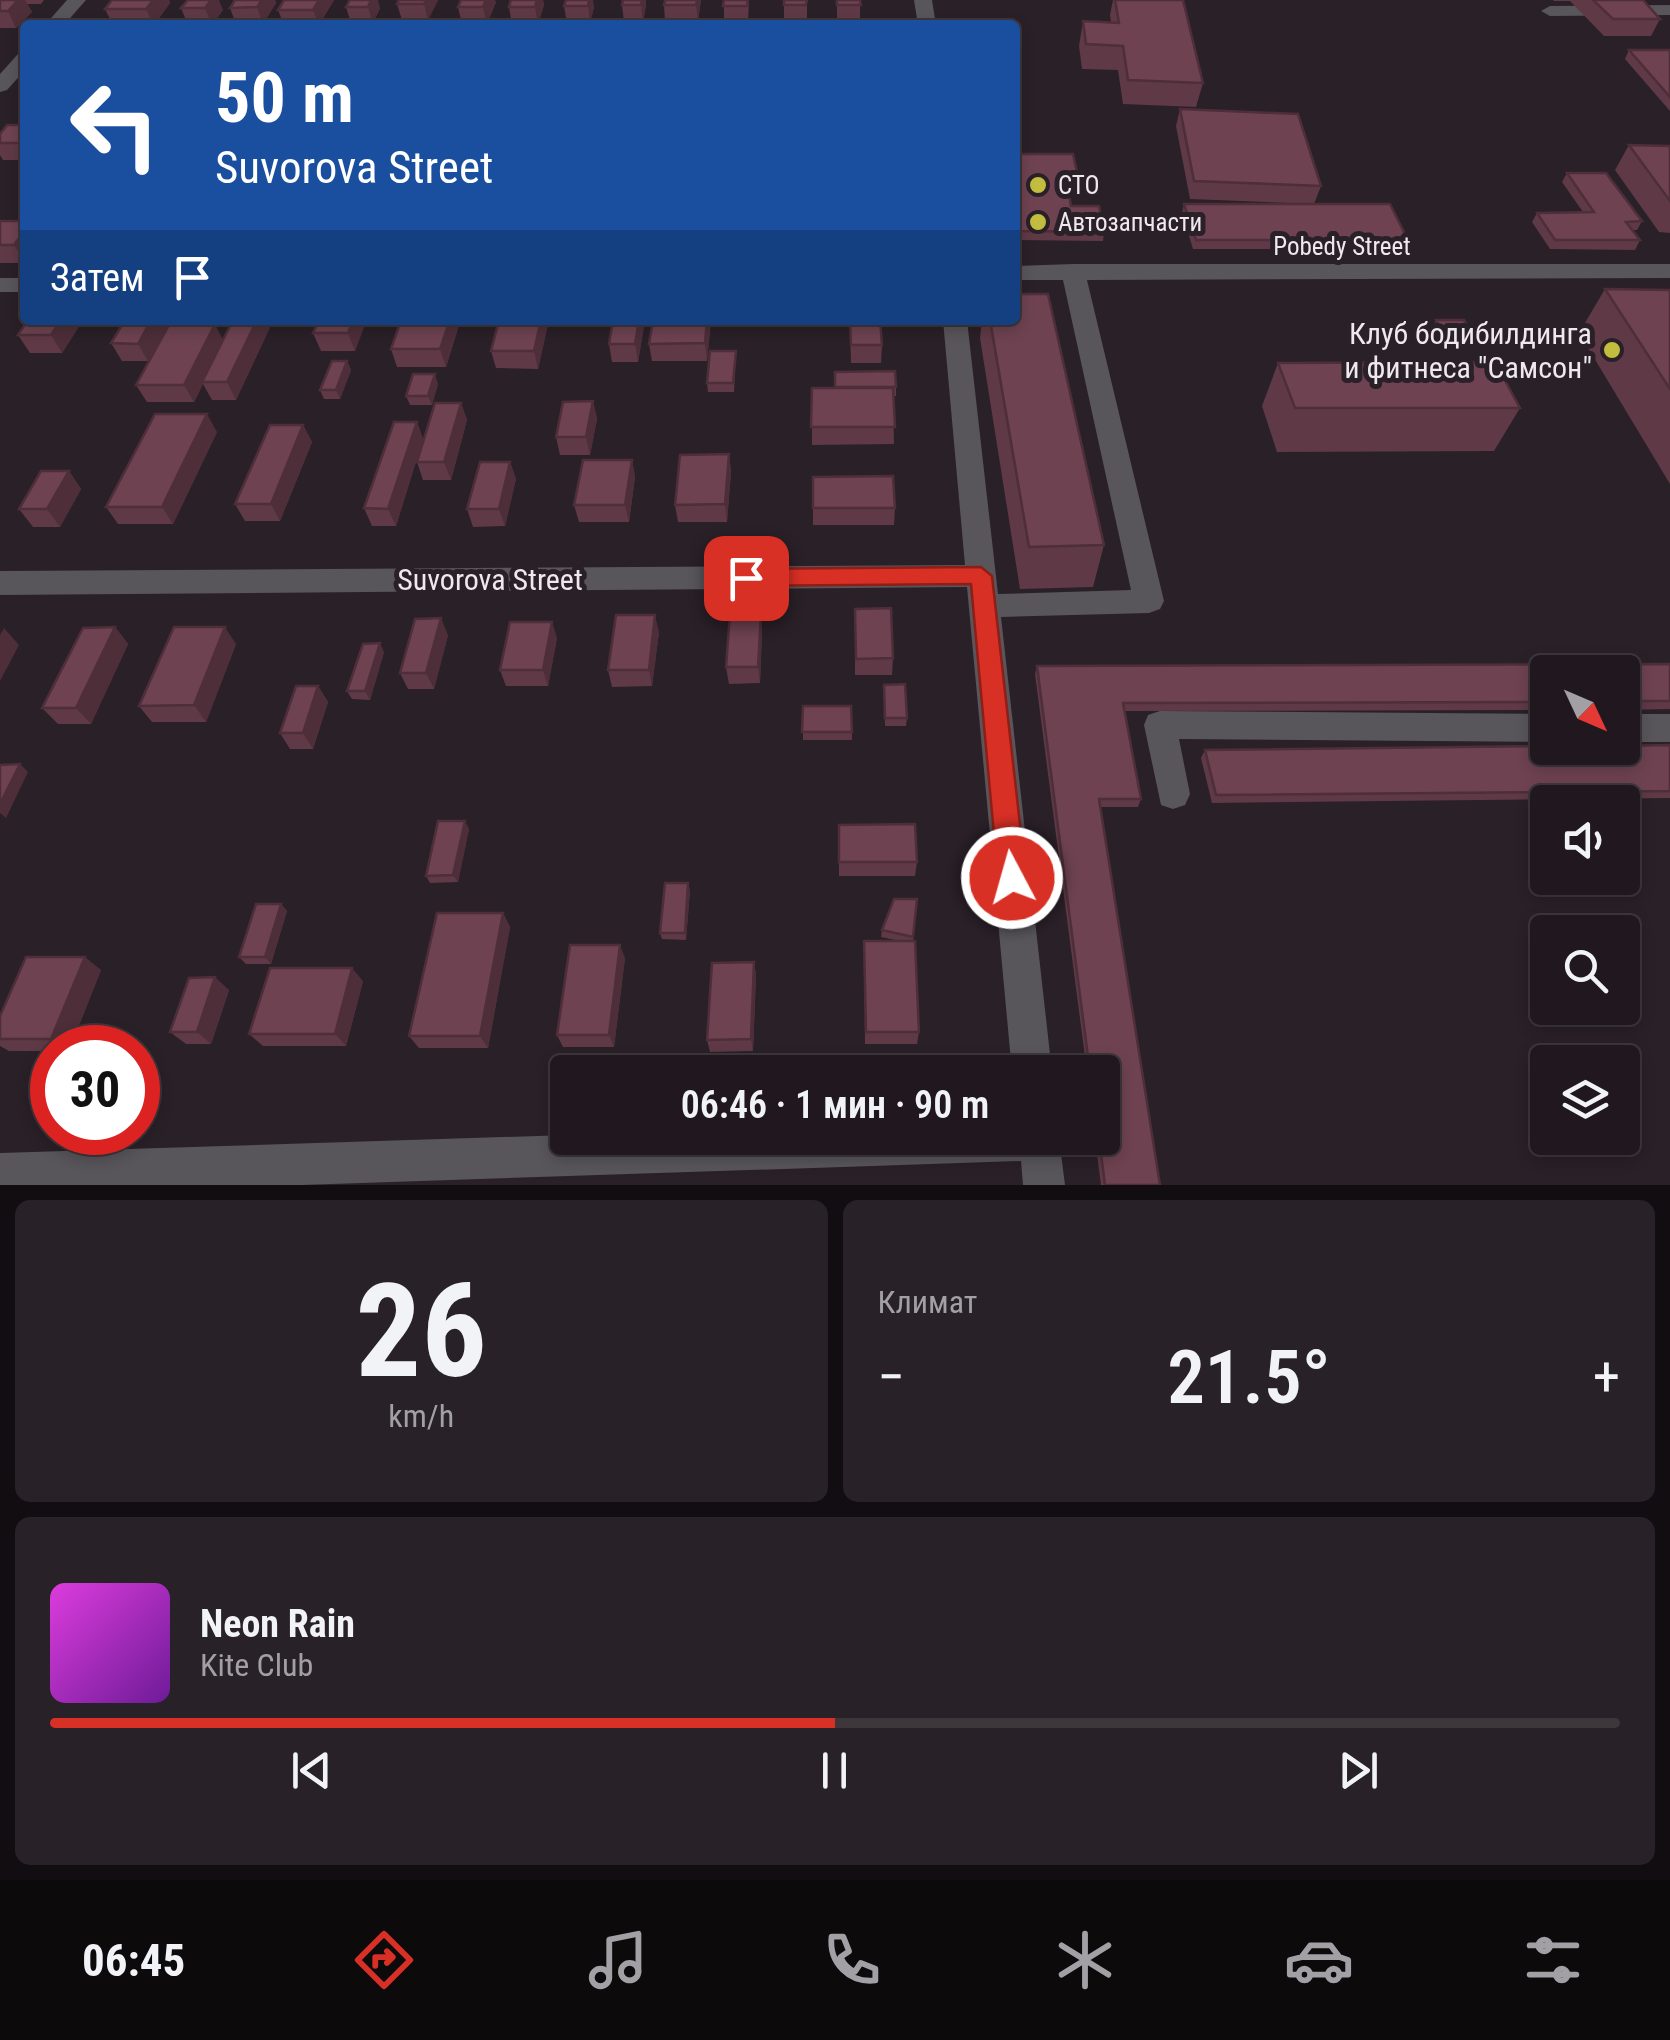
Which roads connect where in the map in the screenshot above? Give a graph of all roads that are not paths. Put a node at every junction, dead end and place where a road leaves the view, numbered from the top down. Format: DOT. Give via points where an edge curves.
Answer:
graph roads {
  1 [pos="77,0"];
  2 [pos="1670,10"];
  3 [pos="1550,11"];
  4 [pos="59,20"];
  5 [pos="20,62"];
  6 [pos="0,86"];
  7 [pos="1073,271"];
  8 [pos="1670,271"];
  9 [pos="1020,272"];
  10 [pos="955,325"];
  11 [pos="0,583"];
  12 [pos="982,591"];
  13 [pos="1530,728"];
  14 [pos="1640,728"];
  15 [pos="1670,728"];
  16 [pos="1173,794"];
  17 [pos="1030,1055"];
  18 [pos="564,1155"];
  19 [pos="1041,1155"];
  20 [pos="0,1174"];
  21 [pos="1044,1185"];
  1 -- 4 [label="street"];
  2 -- 3 [label="street"];
  5 -- 6 [label="street"];
  7 -- 8 [label="street, Pobedy Street"];
  7 -- 9 [label="street, Pobedy Street"];
  7 -- 12 [label="street, Suvorova Street" via="1148,600"];
  10 -- 12 [label="street"];
  11 -- 12 [label="street, Suvorova Street"];
  12 -- 17 [label="street"];
  13 -- 16 [label="street" via="1160,725"];
  14 -- 15 [label="street"];
  18 -- 20 [label="street"];
  19 -- 21 [label="street"];
}
